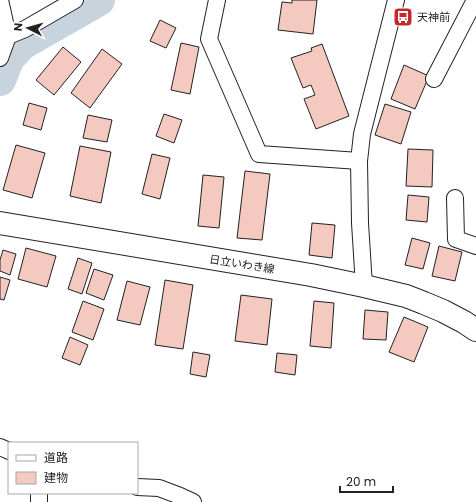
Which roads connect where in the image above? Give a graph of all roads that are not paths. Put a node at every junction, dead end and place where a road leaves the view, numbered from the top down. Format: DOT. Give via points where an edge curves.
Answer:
graph roads {
  1 [pos="0,0"];
  2 [pos="75,0"];
  3 [pos="217,0"];
  4 [pos="396,0"];
  5 [pos="475,0"];
  6 [pos="8,36"];
  7 [pos="0,58"];
  8 [pos="434,79"];
  9 [pos="359,161"];
  10 [pos="456,198"];
  11 [pos="0,223"];
  12 [pos="476,246"];
  13 [pos="364,286"];
  14 [pos="476,330"];
  15 [pos="138,487"];
  16 [pos="193,502"];
  1 -- 6 [label="street"];
  2 -- 6 [label="street"];
  3 -- 9 [label="street" via="209,39 259,154"];
  4 -- 9 [label="street" via="362,134"];
  5 -- 8 [label="street"];
  6 -- 7 [label="street"];
  9 -- 13 [label="street"];
  10 -- 12 [label="street" via="456,239"];
  11 -- 13 [label="main road, 日立いわき線"];
  13 -- 14 [label="main road, 日立いわき線" via="424,303"];
  15 -- 16 [label="street" via="159,488"];
}
